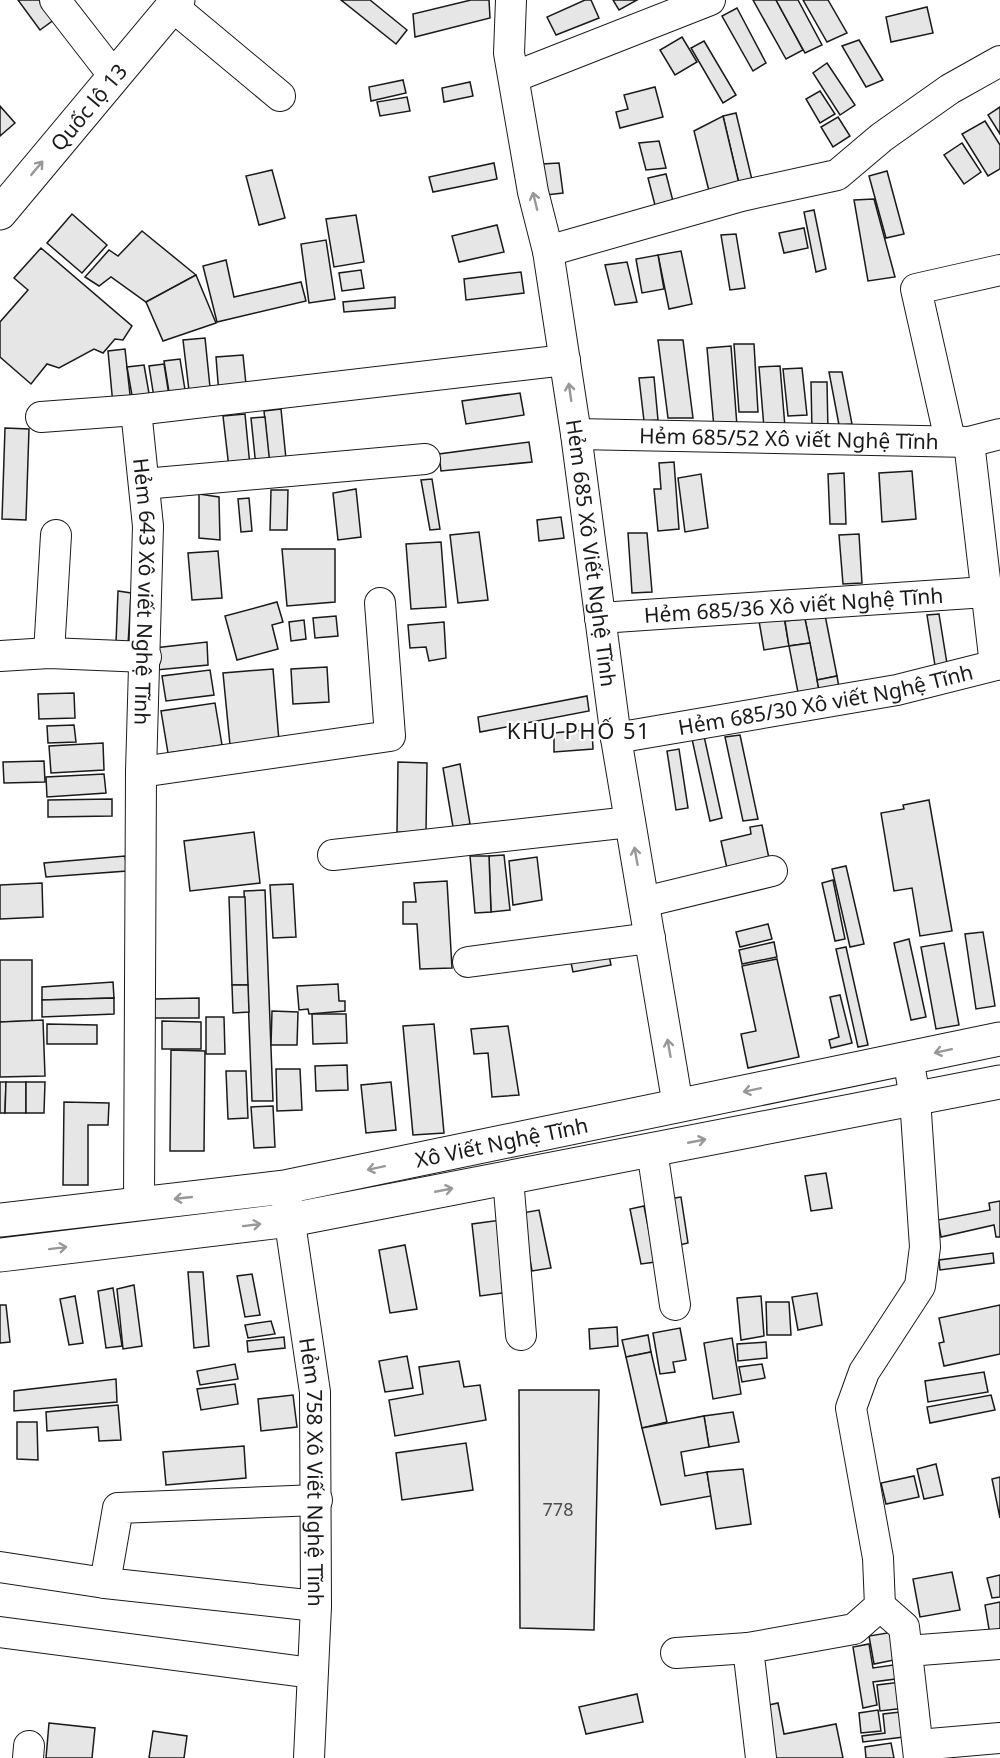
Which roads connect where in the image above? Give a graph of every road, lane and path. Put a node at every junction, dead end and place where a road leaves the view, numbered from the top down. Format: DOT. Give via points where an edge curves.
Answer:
graph roads {
  1 [pos="55,0"];
  2 [pos="511,0"];
  3 [pos="710,0"];
  4 [pos="175,3"];
  5 [pos="1000,61"];
  6 [pos="114,76"];
  7 [pos="514,77"];
  8 [pos="280,96"];
  9 [pos="0,213"];
  10 [pos="548,251"];
  11 [pos="1000,270"];
  12 [pos="565,360"];
  13 [pos="136,410"];
  14 [pos="41,417"];
  15 [pos="576,434"];
  16 [pos="1000,434"];
  17 [pos="960,441"];
  18 [pos="425,459"];
  19 [pos="144,484"];
  20 [pos="56,535"];
  21 [pos="991,600"];
  22 [pos="380,603"];
  23 [pos="600,618"];
  24 [pos="49,653"];
  25 [pos="0,656"];
  26 [pos="146,657"];
  27 [pos="998,664"];
  28 [pos="616,738"];
  29 [pos="141,772"];
  30 [pos="630,822"];
  31 [pos="333,855"];
  32 [pos="772,872"];
  33 [pos="644,902"];
  34 [pos="650,938"];
  35 [pos="468,962"];
  36 [pos="1000,1039"];
  37 [pos="908,1058"];
  38 [pos="1000,1082"];
  39 [pos="915,1098"];
  40 [pos="678,1106"];
  41 [pos="652,1150"];
  42 [pos="508,1178"];
  43 [pos="285,1187"];
  44 [pos="139,1203"];
  45 [pos="0,1220"];
  46 [pos="290,1220"];
  47 [pos="0,1255"];
  48 [pos="675,1305"];
  49 [pos="521,1335"];
  50 [pos="317,1500"];
  51 [pos="0,1567"];
  52 [pos="105,1583"];
  53 [pos="315,1606"];
  54 [pos="880,1606"];
  55 [pos="0,1632"];
  56 [pos="1000,1644"];
  57 [pos="748,1648"];
  58 [pos="908,1652"];
  59 [pos="676,1653"];
  60 [pos="312,1673"];
  61 [pos="1000,1738"];
  62 [pos="919,1752"];
  63 [pos="309,1758"];
  64 [pos="761,1758"];
  1 -- 6 [label="street"];
  2 -- 7 [label="street, Hẻm 685 Xô Viết Nghệ Tĩnh" via="509,53"];
  3 -- 7 [label="street"];
  4 -- 6 [label="main road, Quốc lộ 13"];
  4 -- 8 [label="street"];
  5 -- 10 [label="street" via="950,89 837,175 741,196"];
  9 -- 6 [label="main road, Quốc lộ 13, one-way"];
  10 -- 7 [label="street, Hẻm 685 Xô Viết Nghệ Tĩnh, one-way" via="533,192"];
  10 -- 12 [label="street, Hẻm 685 Xô Viết Nghệ Tĩnh"];
  11 -- 17 [label="street" via="916,289"];
  12 -- 13 [label="street"];
  15 -- 12 [label="street, Hẻm 685 Xô Viết Nghệ Tĩnh, one-way"];
  13 -- 14 [label="street"];
  13 -- 19 [label="street, Hẻm 643 Xô viết Nghệ Tĩnh"];
  15 -- 17 [label="street, Hẻm 685/52 Xô viết Nghệ Tĩnh"];
  15 -- 23 [label="street, Hẻm 685 Xô Viết Nghệ Tĩnh"];
  16 -- 17 [label="street, Hẻm 685/52 Xô viết Nghệ Tĩnh"];
  17 -- 21 [label="street"];
  18 -- 19 [label="street"];
  19 -- 26 [label="street, Hẻm 643 Xô viết Nghệ Tĩnh" via="148,526"];
  20 -- 24 [label="street"];
  21 -- 23 [label="street, Hẻm 685/36 Xô viết Nghệ Tĩnh"];
  21 -- 27 [label="street"];
  22 -- 29 [label="street" via="390,736"];
  23 -- 28 [label="street, Hẻm 685 Xô Viết Nghệ Tĩnh"];
  24 -- 25 [label="street"];
  24 -- 26 [label="street"];
  26 -- 29 [label="street, Hẻm 643 Xô viết Nghệ Tĩnh"];
  27 -- 28 [label="street, Hẻm 685/30 Xô viết Nghệ Tĩnh" via="897,690"];
  28 -- 30 [label="street, Hẻm 685 Xô Viết Nghệ Tĩnh"];
  29 -- 44 [label="street, Hẻm 643 Xô viết Nghệ Tĩnh"];
  30 -- 31 [label="street"];
  33 -- 30 [label="street, Hẻm 685 Xô Viết Nghệ Tĩnh, one-way"];
  32 -- 33 [label="street"];
  33 -- 34 [label="street, Hẻm 685 Xô Viết Nghệ Tĩnh"];
  34 -- 35 [label="street"];
  40 -- 34 [label="street, Hẻm 685 Xô Viết Nghệ Tĩnh, one-way"];
  36 -- 37 [label="main road, Xô Viết Nghệ Tĩnh, one-way"];
  37 -- 39 [label="street"];
  37 -- 40 [label="main road, Xô Viết Nghệ Tĩnh, one-way"];
  38 -- 39 [label="main road, Xô Viết Nghệ Tĩnh"];
  41 -- 39 [label="main road, Xô Viết Nghệ Tĩnh, one-way"];
  39 -- 54 [label="street" via="925,1247 920,1286 864,1372 851,1408 878,1558"];
  40 -- 43 [label="main road, Xô Viết Nghệ Tĩnh, one-way"];
  41 -- 42 [label="main road, Xô Viết Nghệ Tĩnh"];
  41 -- 48 [label="street"];
  46 -- 42 [label="main road, Xô Viết Nghệ Tĩnh, one-way"];
  42 -- 49 [label="street"];
  43 -- 44 [label="main road, Xô Viết Nghệ Tĩnh, one-way"];
  43 -- 46 [label="street, Hẻm 758 Xô Viết Nghệ Tĩnh"];
  44 -- 45 [label="main road, Xô Viết Nghệ Tĩnh"];
  47 -- 46 [label="main road, Xô Viết Nghệ Tĩnh, one-way"];
  46 -- 50 [label="street, Hẻm 758 Xô Viết Nghệ Tĩnh" via="315,1392"];
  50 -- 52 [label="street" via="118,1508"];
  50 -- 53 [label="street, Hẻm 758 Xô Viết Nghệ Tĩnh"];
  51 -- 52 [label="street"];
  52 -- 53 [label="street"];
  53 -- 60 [label="street, Hẻm 758 Xô Viết Nghệ Tĩnh"];
  54 -- 57 [label="street" via="854,1629"];
  54 -- 58 [label="street" via="904,1626"];
  55 -- 60 [label="street"];
  56 -- 58 [label="street"];
  57 -- 59 [label="street"];
  57 -- 64 [label="street"];
  58 -- 62 [label="street"];
  60 -- 63 [label="street, Hẻm 758 Xô Viết Nghệ Tĩnh"];
  61 -- 62 [label="street"];
}
